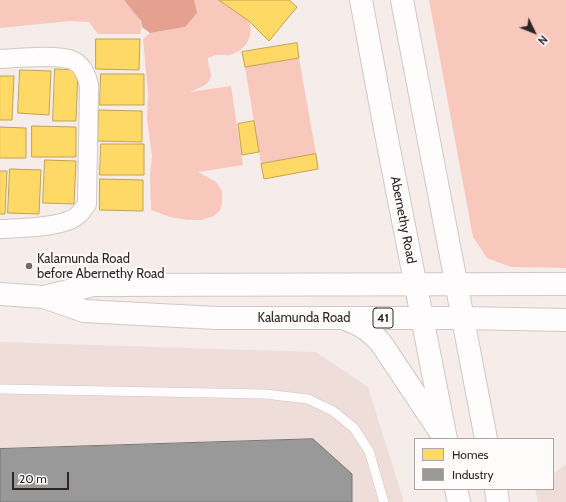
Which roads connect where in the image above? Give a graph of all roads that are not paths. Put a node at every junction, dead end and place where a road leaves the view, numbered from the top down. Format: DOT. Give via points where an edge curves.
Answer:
graph roads {
  1 [pos="361,0"];
  2 [pos="402,0"];
  3 [pos="0,58"];
  4 [pos="0,229"];
  5 [pos="416,284"];
  6 [pos="456,284"];
  7 [pos="566,284"];
  8 [pos="0,294"];
  9 [pos="44,297"];
  10 [pos="343,318"];
  11 [pos="423,318"];
  12 [pos="463,318"];
  13 [pos="566,320"];
  14 [pos="0,389"];
  15 [pos="444,438"];
  16 [pos="445,438"];
  17 [pos="486,438"];
  18 [pos="456,490"];
  19 [pos="496,490"];
  20 [pos="384,502"];
  21 [pos="459,502"];
  22 [pos="498,502"];
  1 -- 5 [label="main road, Abernethy Road"];
  2 -- 6 [label="main road"];
  3 -- 4 [label="street" via="53,57 73,60 87,76 89,86 86,204 79,215 66,222"];
  5 -- 6 [label="main road, Kalamunda Road"];
  5 -- 9 [label="main road, Kalamunda Road" via="93,285"];
  5 -- 11 [label="main road, Abernethy Road"];
  6 -- 7 [label="main road, Kalamunda Road"];
  6 -- 12 [label="main road"];
  8 -- 9 [label="main road, Kalamunda Road"];
  9 -- 10 [label="main road, Kalamunda Road / 41" via="84,311 216,318"];
  10 -- 11 [label="main road, Kalamunda Road / 41"];
  10 -- 15 [label="main road" via="359,324 381,343"];
  11 -- 12 [label="main road, Kalamunda Road"];
  11 -- 16 [label="main road, Abernethy Road"];
  12 -- 13 [label="main road, Kalamunda Road"];
  12 -- 17 [label="main road"];
  14 -- 20 [label="lane" via="265,394 308,399 333,411 354,428 369,451"];
  18 -- 21 [label="main road"];
  19 -- 22 [label="main road"];
}
